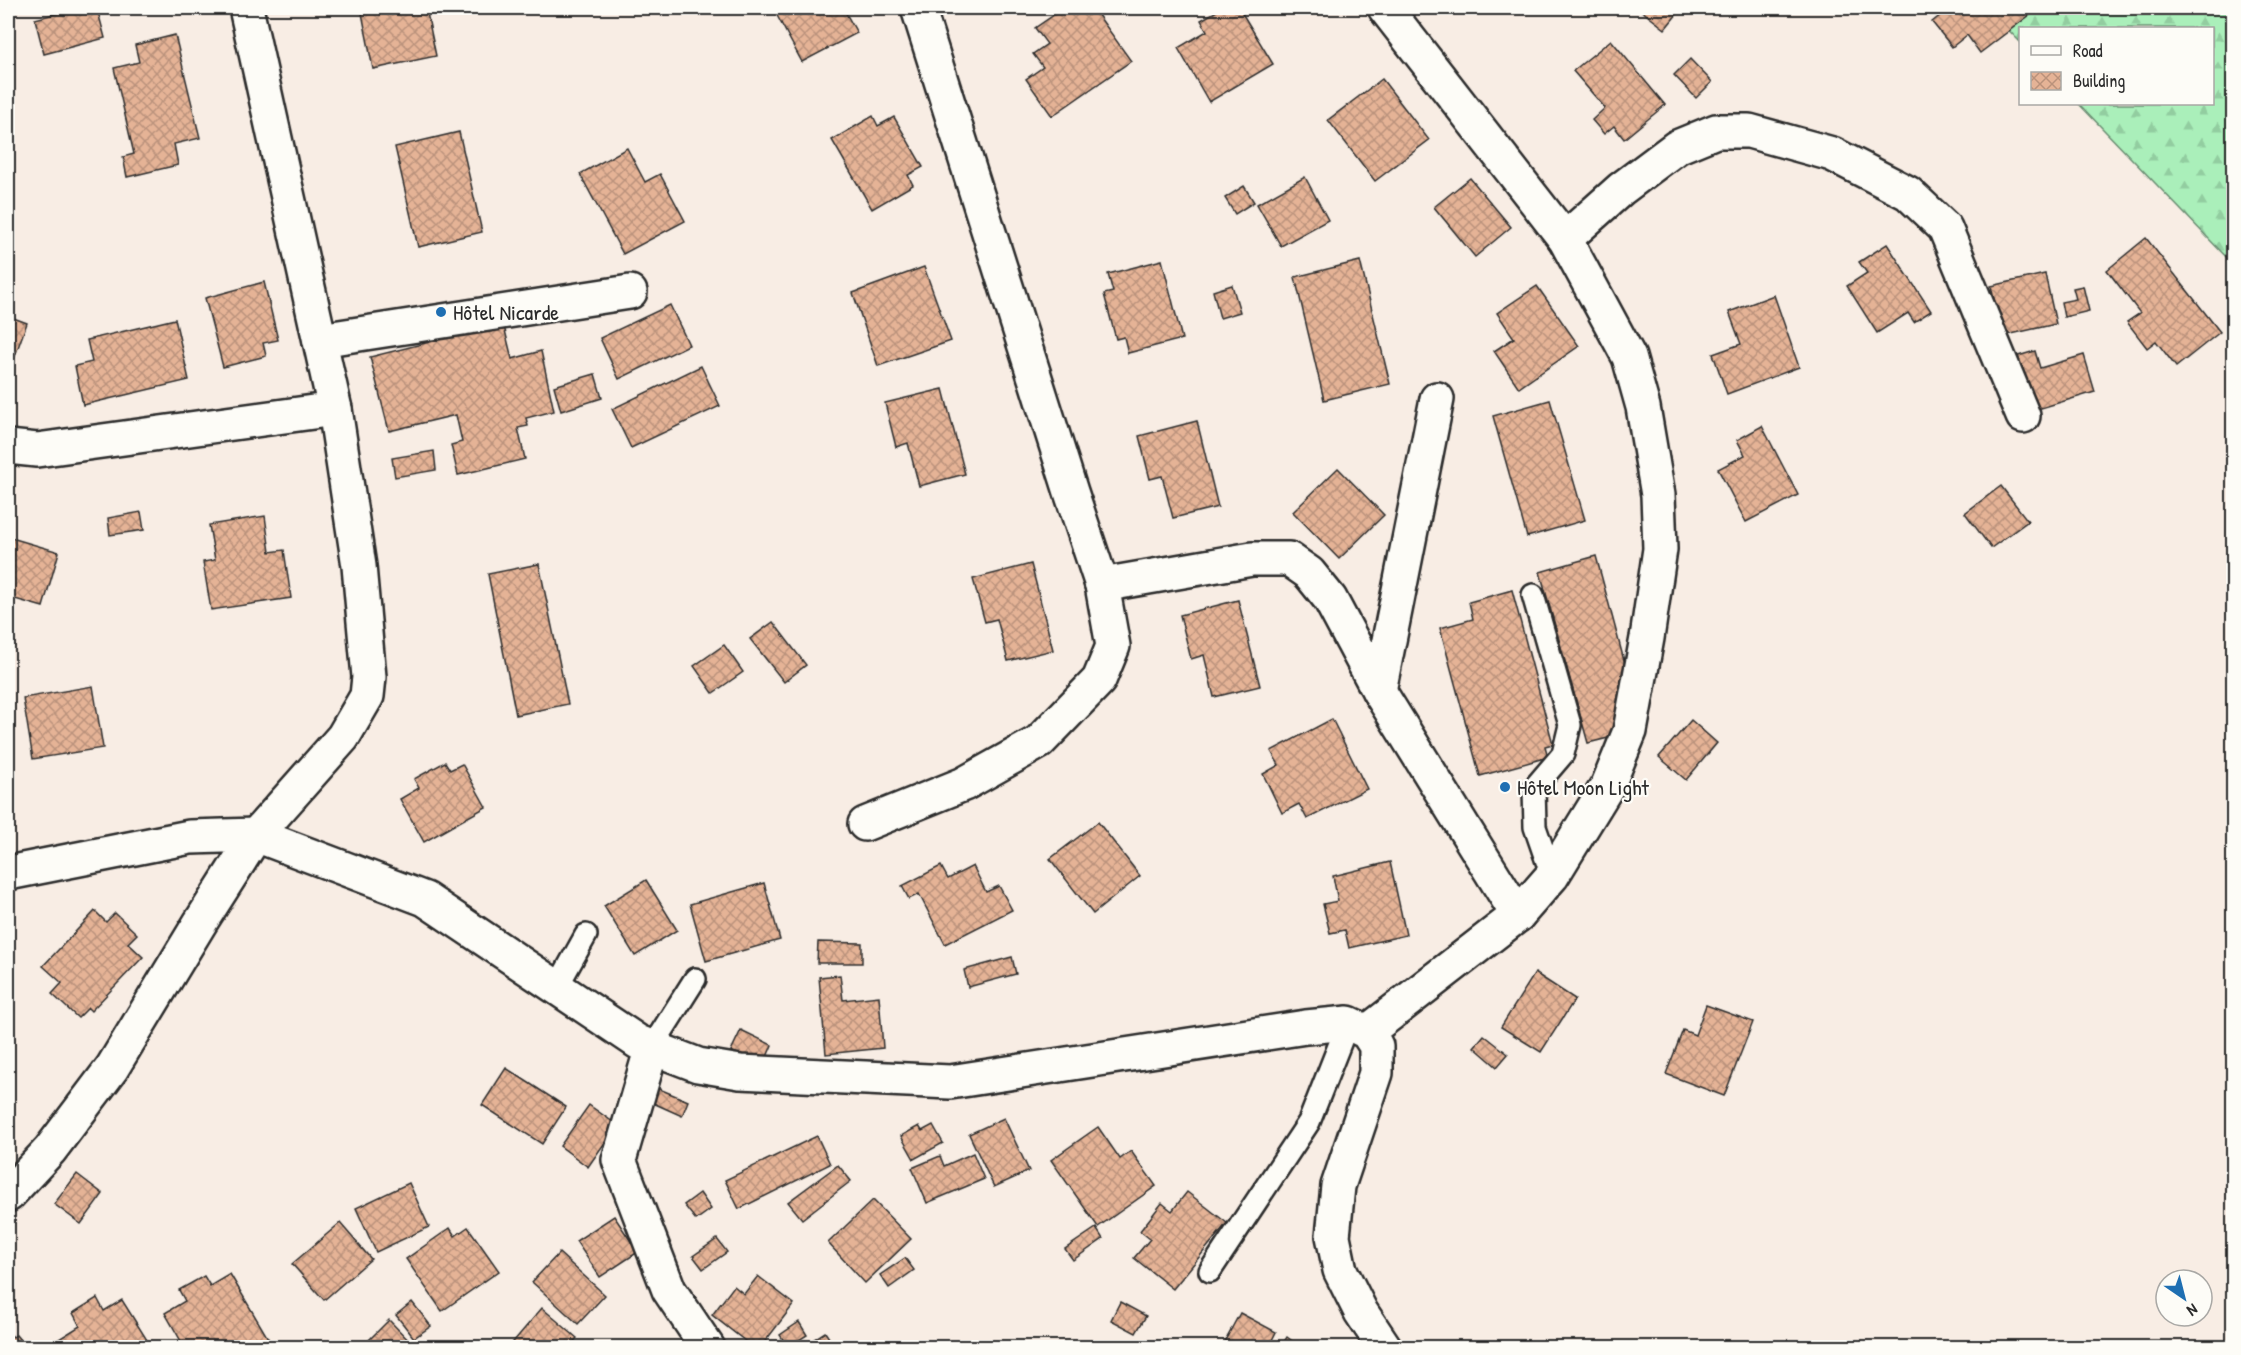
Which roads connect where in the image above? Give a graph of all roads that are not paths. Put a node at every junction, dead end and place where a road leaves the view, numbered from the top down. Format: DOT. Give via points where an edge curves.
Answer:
graph roads {
  1 [pos="246,8"];
  2 [pos="918,8"];
  3 [pos="1385,8"];
  4 [pos="1565,239"];
  5 [pos="630,292"];
  6 [pos="320,340"];
  7 [pos="1437,399"];
  8 [pos="335,409"];
  9 [pos="2023,416"];
  10 [pos="8,447"];
  11 [pos="1102,585"];
  12 [pos="1533,595"];
  13 [pos="1380,691"];
  14 [pos="865,824"];
  15 [pos="256,836"];
  16 [pos="8,873"];
  17 [pos="1552,876"];
  18 [pos="1518,915"];
  19 [pos="586,934"];
  20 [pos="695,979"];
  21 [pos="557,987"];
  22 [pos="1357,1027"];
  23 [pos="652,1047"];
  24 [pos="8,1195"];
  25 [pos="1210,1271"];
  26 [pos="708,1347"];
  27 [pos="1385,1347"];
  1 -- 6 [label="street"];
  2 -- 11 [label="street"];
  3 -- 4 [label="street"];
  4 -- 9 [label="street" via="1621,189 1677,147 1716,131 1749,131 1832,154 1908,193 1945,228"];
  4 -- 17 [label="street" via="1629,357 1643,407 1658,495 1660,549 1630,731 1608,785"];
  5 -- 6 [label="street"];
  6 -- 8 [label="street"];
  7 -- 13 [label="street"];
  8 -- 10 [label="street" via="37,450"];
  8 -- 15 [label="street" via="359,566 369,677 367,696 343,737"];
  11 -- 13 [label="street" via="1252,560 1289,559 1309,573 1330,599"];
  11 -- 14 [label="street" via="1113,646 1099,680 1039,742 964,783"];
  12 -- 17 [label="lane" via="1570,725 1563,754 1533,788 1535,827"];
  13 -- 18 [label="street"];
  15 -- 16 [label="street" via="190,837"];
  15 -- 21 [label="street" via="425,899"];
  15 -- 24 [label="street" via="112,1068 50,1150"];
  17 -- 18 [label="street"];
  18 -- 22 [label="street"];
  19 -- 21 [label="lane"];
  20 -- 23 [label="lane"];
  21 -- 23 [label="street" via="638,1042"];
  22 -- 23 [label="street" via="1315,1026 950,1082 740,1072 698,1065"];
  22 -- 25 [label="lane" via="1309,1122"];
  22 -- 27 [label="street" via="1376,1046 1376,1073 1338,1185 1333,1236 1340,1270 1361,1312"];
  23 -- 26 [label="street" via="619,1160 669,1290"];
}
